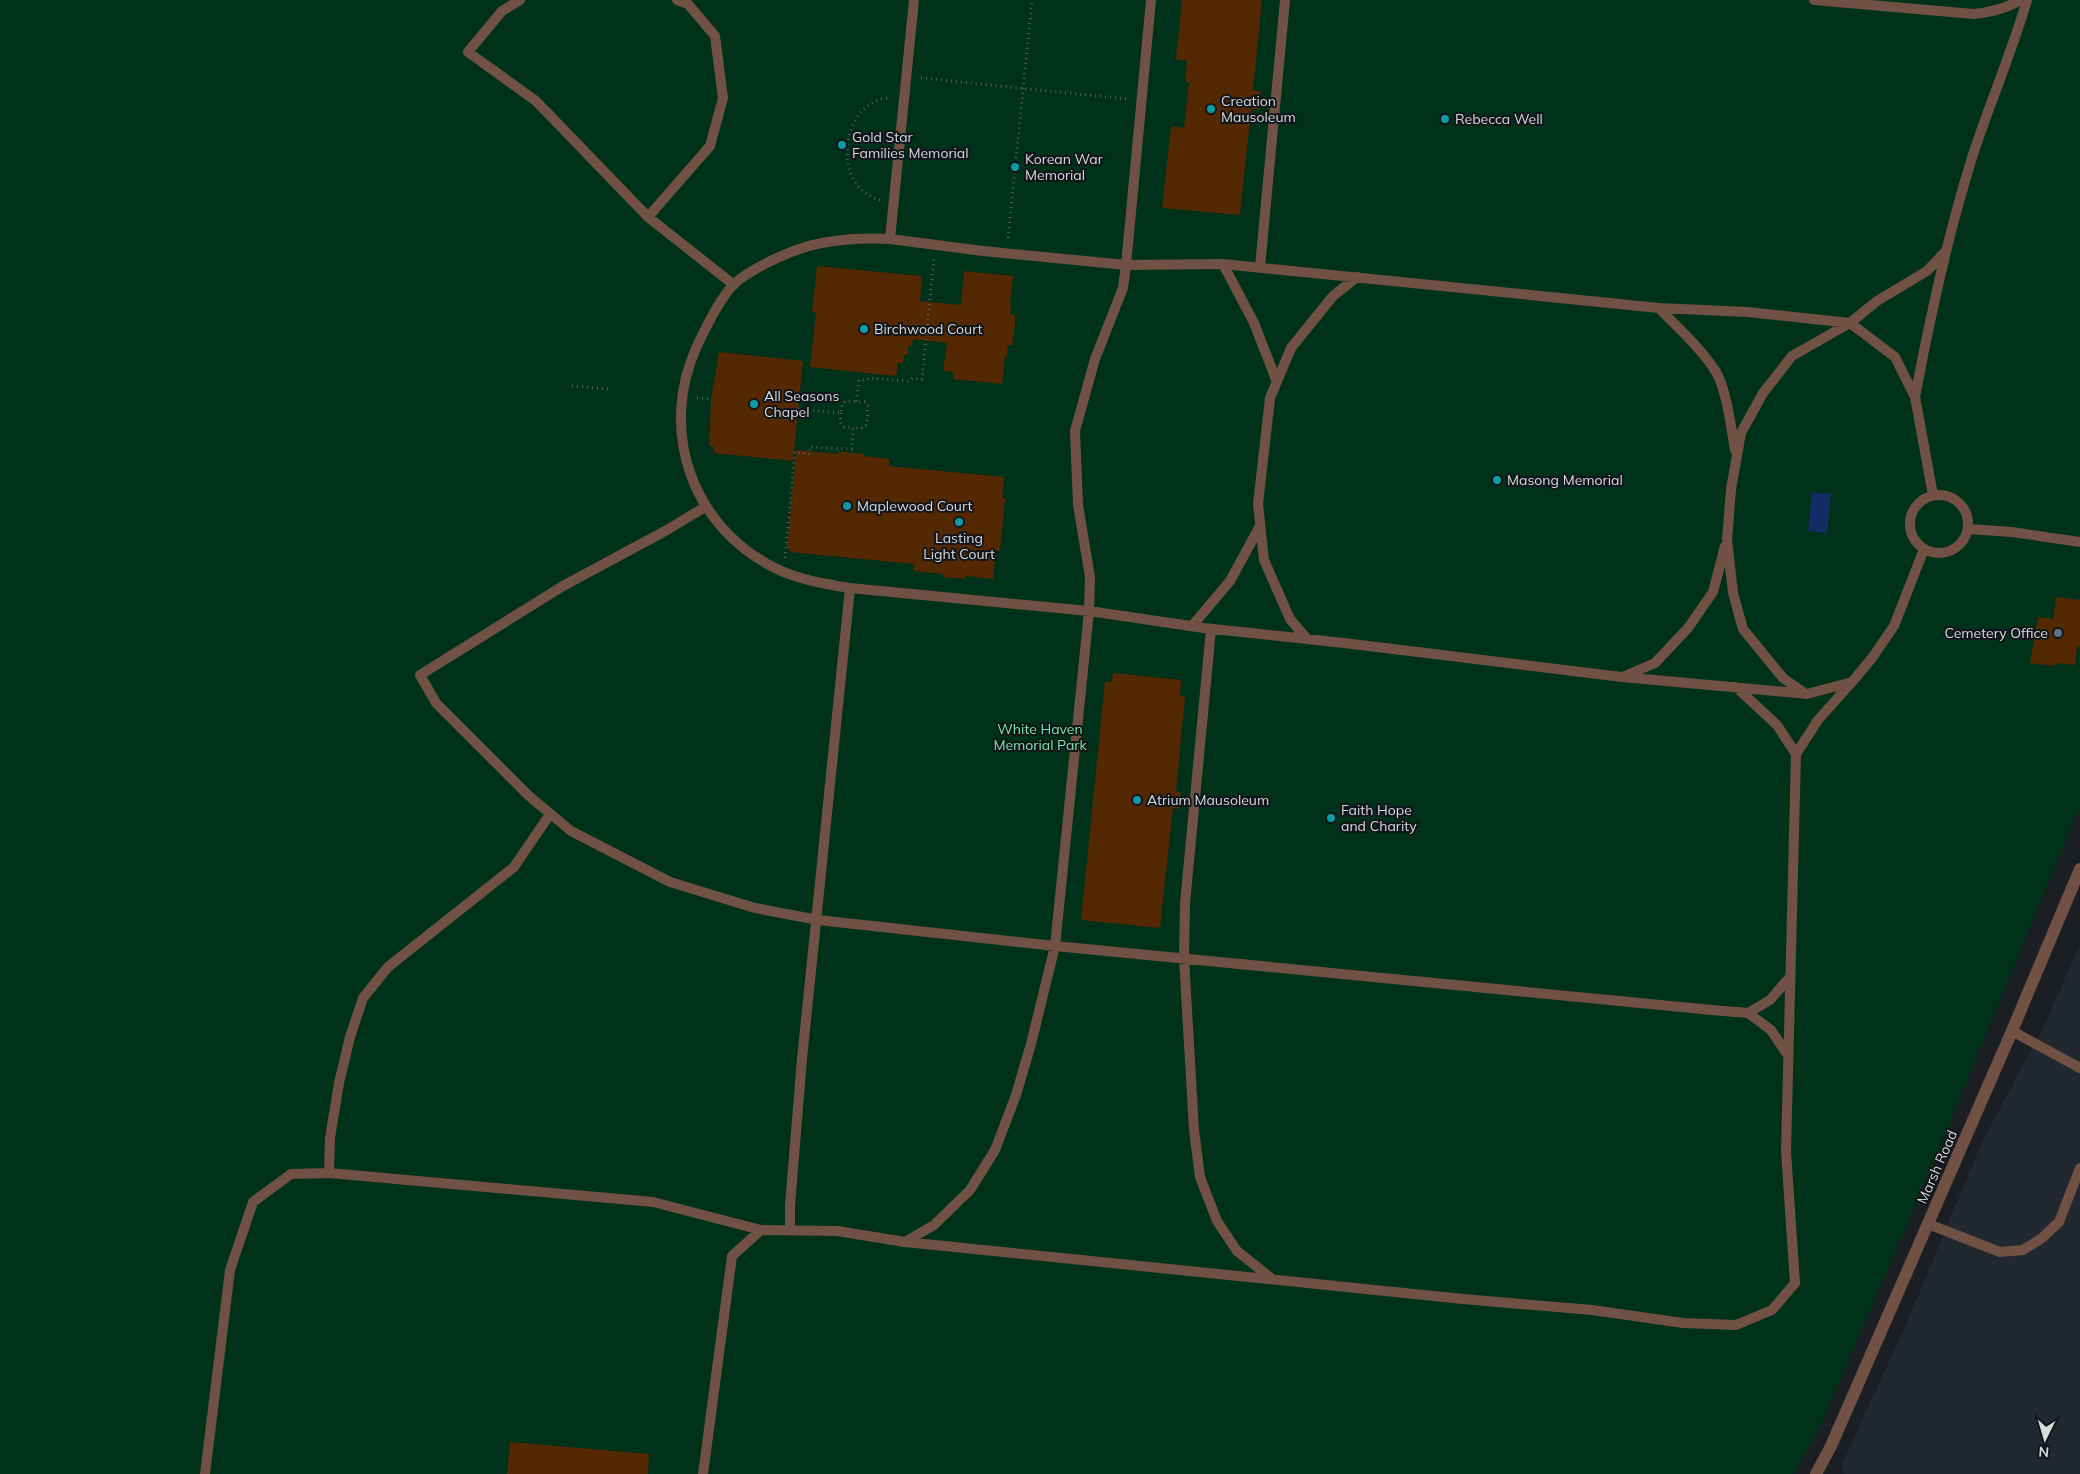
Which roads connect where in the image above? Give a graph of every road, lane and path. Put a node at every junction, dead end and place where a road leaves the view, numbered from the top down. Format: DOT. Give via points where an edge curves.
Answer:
graph roads {
  1 [pos="520,0"];
  2 [pos="676,0"];
  3 [pos="914,0"];
  4 [pos="1032,0"];
  5 [pos="1151,0"];
  6 [pos="1285,0"];
  7 [pos="1814,0"];
  8 [pos="2020,0"];
  9 [pos="2027,0"];
  10 [pos="906,76"];
  11 [pos="1023,90"];
  12 [pos="904,97"];
  13 [pos="1142,100"];
  14 [pos="893,204"];
  15 [pos="648,217"];
  16 [pos="890,239"];
  17 [pos="935,245"];
  18 [pos="1945,252"];
  19 [pos="1006,254"];
  20 [pos="1223,264"];
  21 [pos="1126,265"];
  22 [pos="1260,267"];
  23 [pos="1357,277"];
  24 [pos="734,285"];
  25 [pos="1659,308"];
  26 [pos="1850,322"];
  27 [pos="1277,382"];
  28 [pos="572,386"];
  29 [pos="609,390"];
  30 [pos="691,397"];
  31 [pos="1915,397"];
  32 [pos="711,399"];
  33 [pos="856,402"];
  34 [pos="798,409"];
  35 [pos="841,414"];
  36 [pos="854,428"];
  37 [pos="1736,459"];
  38 [pos="1933,495"];
  39 [pos="705,508"];
  40 [pos="1260,526"];
  41 [pos="1968,529"];
  42 [pos="1727,540"];
  43 [pos="2080,542"];
  44 [pos="1924,548"];
  45 [pos="784,571"];
  46 [pos="850,588"];
  47 [pos="1089,611"];
  48 [pos="1192,626"];
  49 [pos="1211,629"];
  50 [pos="1307,639"];
  51 [pos="1622,677"];
  52 [pos="1852,682"];
  53 [pos="1736,687"];
  54 [pos="1807,694"];
  55 [pos="1796,754"];
  56 [pos="550,814"];
  57 [pos="2079,875"];
  58 [pos="818,920"];
  59 [pos="1056,946"];
  60 [pos="1184,958"];
  61 [pos="1789,978"];
  62 [pos="1748,1013"];
  63 [pos="2012,1031"];
  64 [pos="1788,1054"];
  65 [pos="2080,1068"];
  66 [pos="2080,1168"];
  67 [pos="329,1173"];
  68 [pos="1928,1224"];
  69 [pos="761,1230"];
  70 [pos="790,1230"];
  71 [pos="905,1242"];
  72 [pos="1271,1279"];
  73 [pos="205,1474"];
  74 [pos="703,1474"];
  75 [pos="1816,1474"];
  1 -- 15 [label="lane" via="502,11 468,52 536,101"];
  2 -- 15 [label="lane" via="688,4 715,36 723,98 710,146"];
  3 -- 10 [label="lane"];
  4 -- 11 [label="path"];
  5 -- 13 [label="lane"];
  6 -- 22 [label="lane"];
  7 -- 8 [label="lane" via="1974,14 1990,13"];
  9 -- 18 [label="lane" via="1971,160"];
  10 -- 11 [label="path"];
  10 -- 12 [label="lane"];
  11 -- 13 [label="path"];
  11 -- 19 [label="path"];
  12 -- 14 [label="lane"];
  12 -- 14 [label="path" via="880,98 863,111 848,134 846,157 854,182 869,197"];
  13 -- 21 [label="lane"];
  14 -- 16 [label="lane"];
  15 -- 24 [label="lane"];
  16 -- 17 [label="lane"];
  16 -- 24 [label="lane" via="821,243 770,260"];
  17 -- 19 [label="lane"];
  17 -- 33 [label="path" via="922,379 859,379"];
  18 -- 26 [label="lane" via="1927,272 1877,301"];
  18 -- 31 [label="lane"];
  19 -- 21 [label="lane"];
  20 -- 21 [label="lane"];
  20 -- 22 [label="lane"];
  20 -- 27 [label="lane" via="1254,323"];
  21 -- 47 [label="lane" via="1123,288 1095,359 1075,431 1078,505 1090,577"];
  22 -- 23 [label="lane"];
  23 -- 25 [label="lane"];
  23 -- 27 [label="lane" via="1333,296 1291,348"];
  24 -- 39 [label="lane" via="699,340 688,364 682,396 683,450"];
  25 -- 26 [label="lane" via="1748,312"];
  25 -- 37 [label="lane" via="1716,373 1728,408"];
  26 -- 31 [label="lane" via="1895,357"];
  26 -- 37 [label="lane" via="1792,356 1763,393 1741,433"];
  27 -- 40 [label="lane" via="1270,398 1262,458 1258,504"];
  28 -- 29 [label="path"];
  30 -- 32 [label="path"];
  31 -- 38 [label="lane"];
  33 -- 35 [label="path" via="842,404"];
  33 -- 36 [label="path" via="865,402 868,406 867,424"];
  34 -- 35 [label="path"];
  35 -- 36 [label="path" via="840,422 844,427"];
  36 -- 45 [label="path" via="852,449 810,447 810,454 795,452"];
  37 -- 42 [label="lane"];
  38 -- 41 [label="lane" via="1947,496 1960,503 1966,511"];
  38 -- 44 [label="lane" via="1916,505 1910,519 1916,542"];
  39 -- 45 [label="lane" via="743,548"];
  39 -- 56 [label="lane" via="563,586 420,675 436,703"];
  40 -- 48 [label="lane" via="1230,581"];
  40 -- 50 [label="lane" via="1264,560 1290,619"];
  41 -- 43 [label="lane"];
  41 -- 44 [label="lane" via="1965,538 1951,550 1933,552"];
  42 -- 51 [label="lane" via="1713,592 1688,628 1655,663"];
  42 -- 54 [label="lane" via="1733,593 1743,629 1783,678"];
  44 -- 52 [label="lane" via="1894,626"];
  45 -- 46 [label="lane" via="813,582"];
  46 -- 47 [label="lane"];
  46 -- 58 [label="lane"];
  47 -- 48 [label="lane"];
  47 -- 59 [label="lane"];
  48 -- 49 [label="lane"];
  49 -- 50 [label="lane"];
  49 -- 60 [label="lane" via="1186,893"];
  50 -- 51 [label="lane"];
  51 -- 53 [label="lane"];
  52 -- 54 [label="lane"];
  52 -- 55 [label="lane" via="1818,720"];
  53 -- 54 [label="lane"];
  53 -- 55 [label="lane" via="1777,725"];
  55 -- 61 [label="lane"];
  56 -- 58 [label="lane" via="571,831 670,882 755,908"];
  56 -- 67 [label="lane" via="514,867 388,967 363,998 339,1083 330,1138"];
  57 -- 63 [label="street, Marsh Road"];
  58 -- 59 [label="lane"];
  58 -- 70 [label="lane" via="800,1079"];
  59 -- 60 [label="lane"];
  59 -- 71 [label="lane" via="1031,1044 995,1150 970,1190 934,1225"];
  60 -- 62 [label="lane"];
  60 -- 72 [label="lane" via="1194,1130 1200,1177 1217,1221 1237,1251"];
  61 -- 62 [label="lane" via="1770,1000"];
  61 -- 64 [label="lane"];
  62 -- 64 [label="lane" via="1771,1030"];
  63 -- 65 [label="lane"];
  63 -- 68 [label="street, Marsh Road"];
  64 -- 72 [label="lane" via="1786,1151 1795,1283 1772,1310 1736,1325 1683,1323 1592,1310"];
  66 -- 68 [label="lane" via="2059,1222 2023,1250 2000,1252"];
  67 -- 69 [label="lane" via="653,1202"];
  67 -- 73 [label="lane" via="291,1174 253,1202 230,1270"];
  68 -- 75 [label="street, Marsh Road"];
  69 -- 70 [label="lane"];
  69 -- 74 [label="lane" via="732,1256"];
  70 -- 71 [label="lane" via="837,1231"];
  71 -- 72 [label="lane"];
}
